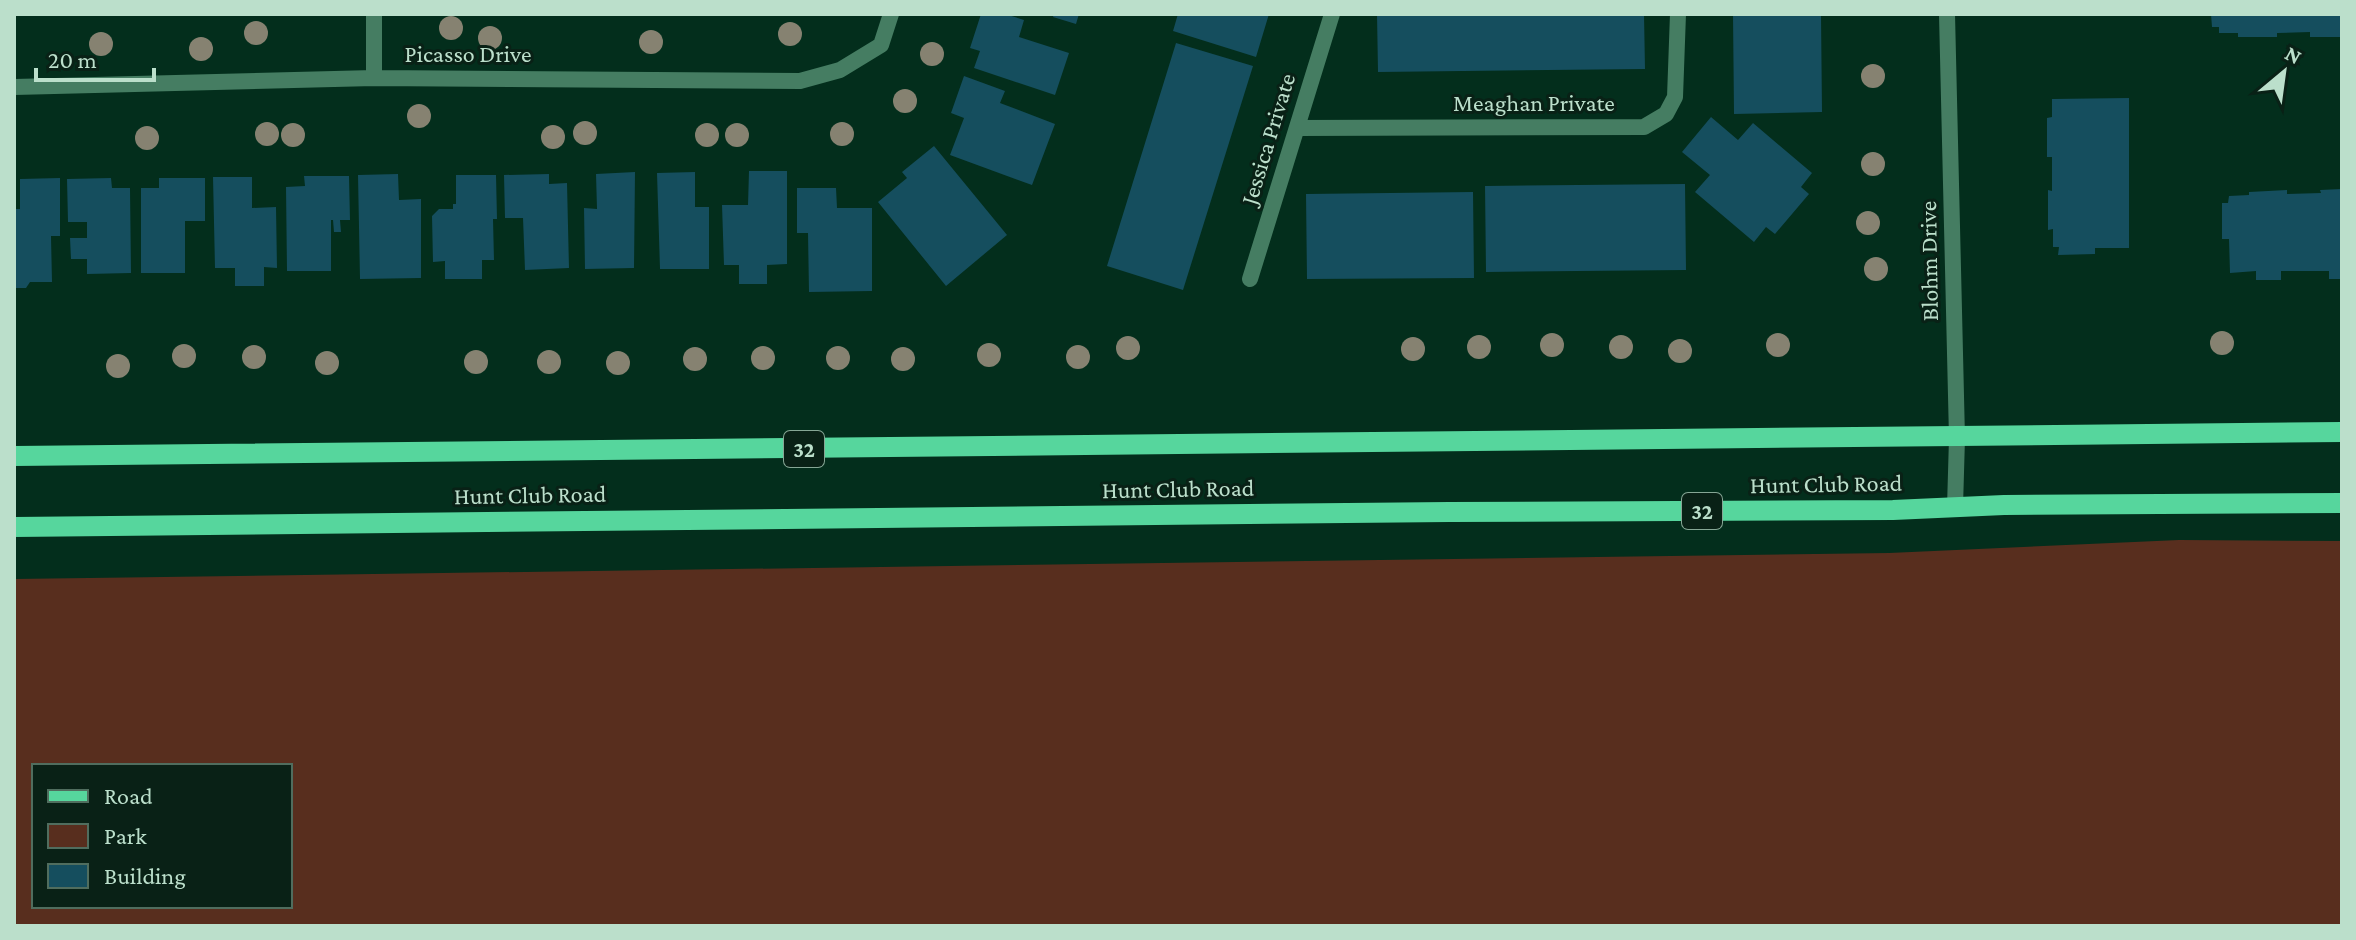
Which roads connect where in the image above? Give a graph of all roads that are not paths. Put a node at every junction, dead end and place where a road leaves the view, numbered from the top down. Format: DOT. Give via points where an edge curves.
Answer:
graph roads {
  1 [pos="374,14"];
  2 [pos="891,14"];
  3 [pos="1332,14"];
  4 [pos="1678,14"];
  5 [pos="1947,14"];
  6 [pos="374,78"];
  7 [pos="14,87"];
  8 [pos="1297,128"];
  9 [pos="1250,279"];
  10 [pos="2342,432"];
  11 [pos="1957,438"];
  12 [pos="14,456"];
  13 [pos="2342,503"];
  14 [pos="1955,507"];
  15 [pos="14,527"];
  1 -- 6 [label="street"];
  2 -- 6 [label="street, Picasso Drive" via="881,45 840,70 800,81"];
  3 -- 8 [label="street, Jessica Private"];
  4 -- 8 [label="street, Meaghan Private" via="1675,97 1666,114 1644,127"];
  5 -- 11 [label="street, Blohm Drive"];
  6 -- 7 [label="street, Picasso Drive"];
  8 -- 9 [label="street, Jessica Private"];
  10 -- 11 [label="main road, Hunt Club Road / 32"];
  11 -- 12 [label="main road, Hunt Club Road / 32"];
  11 -- 14 [label="street, Blohm Drive"];
  13 -- 14 [label="main road, Hunt Club Road / 32"];
  14 -- 15 [label="main road, Hunt Club Road / 32"];
}
